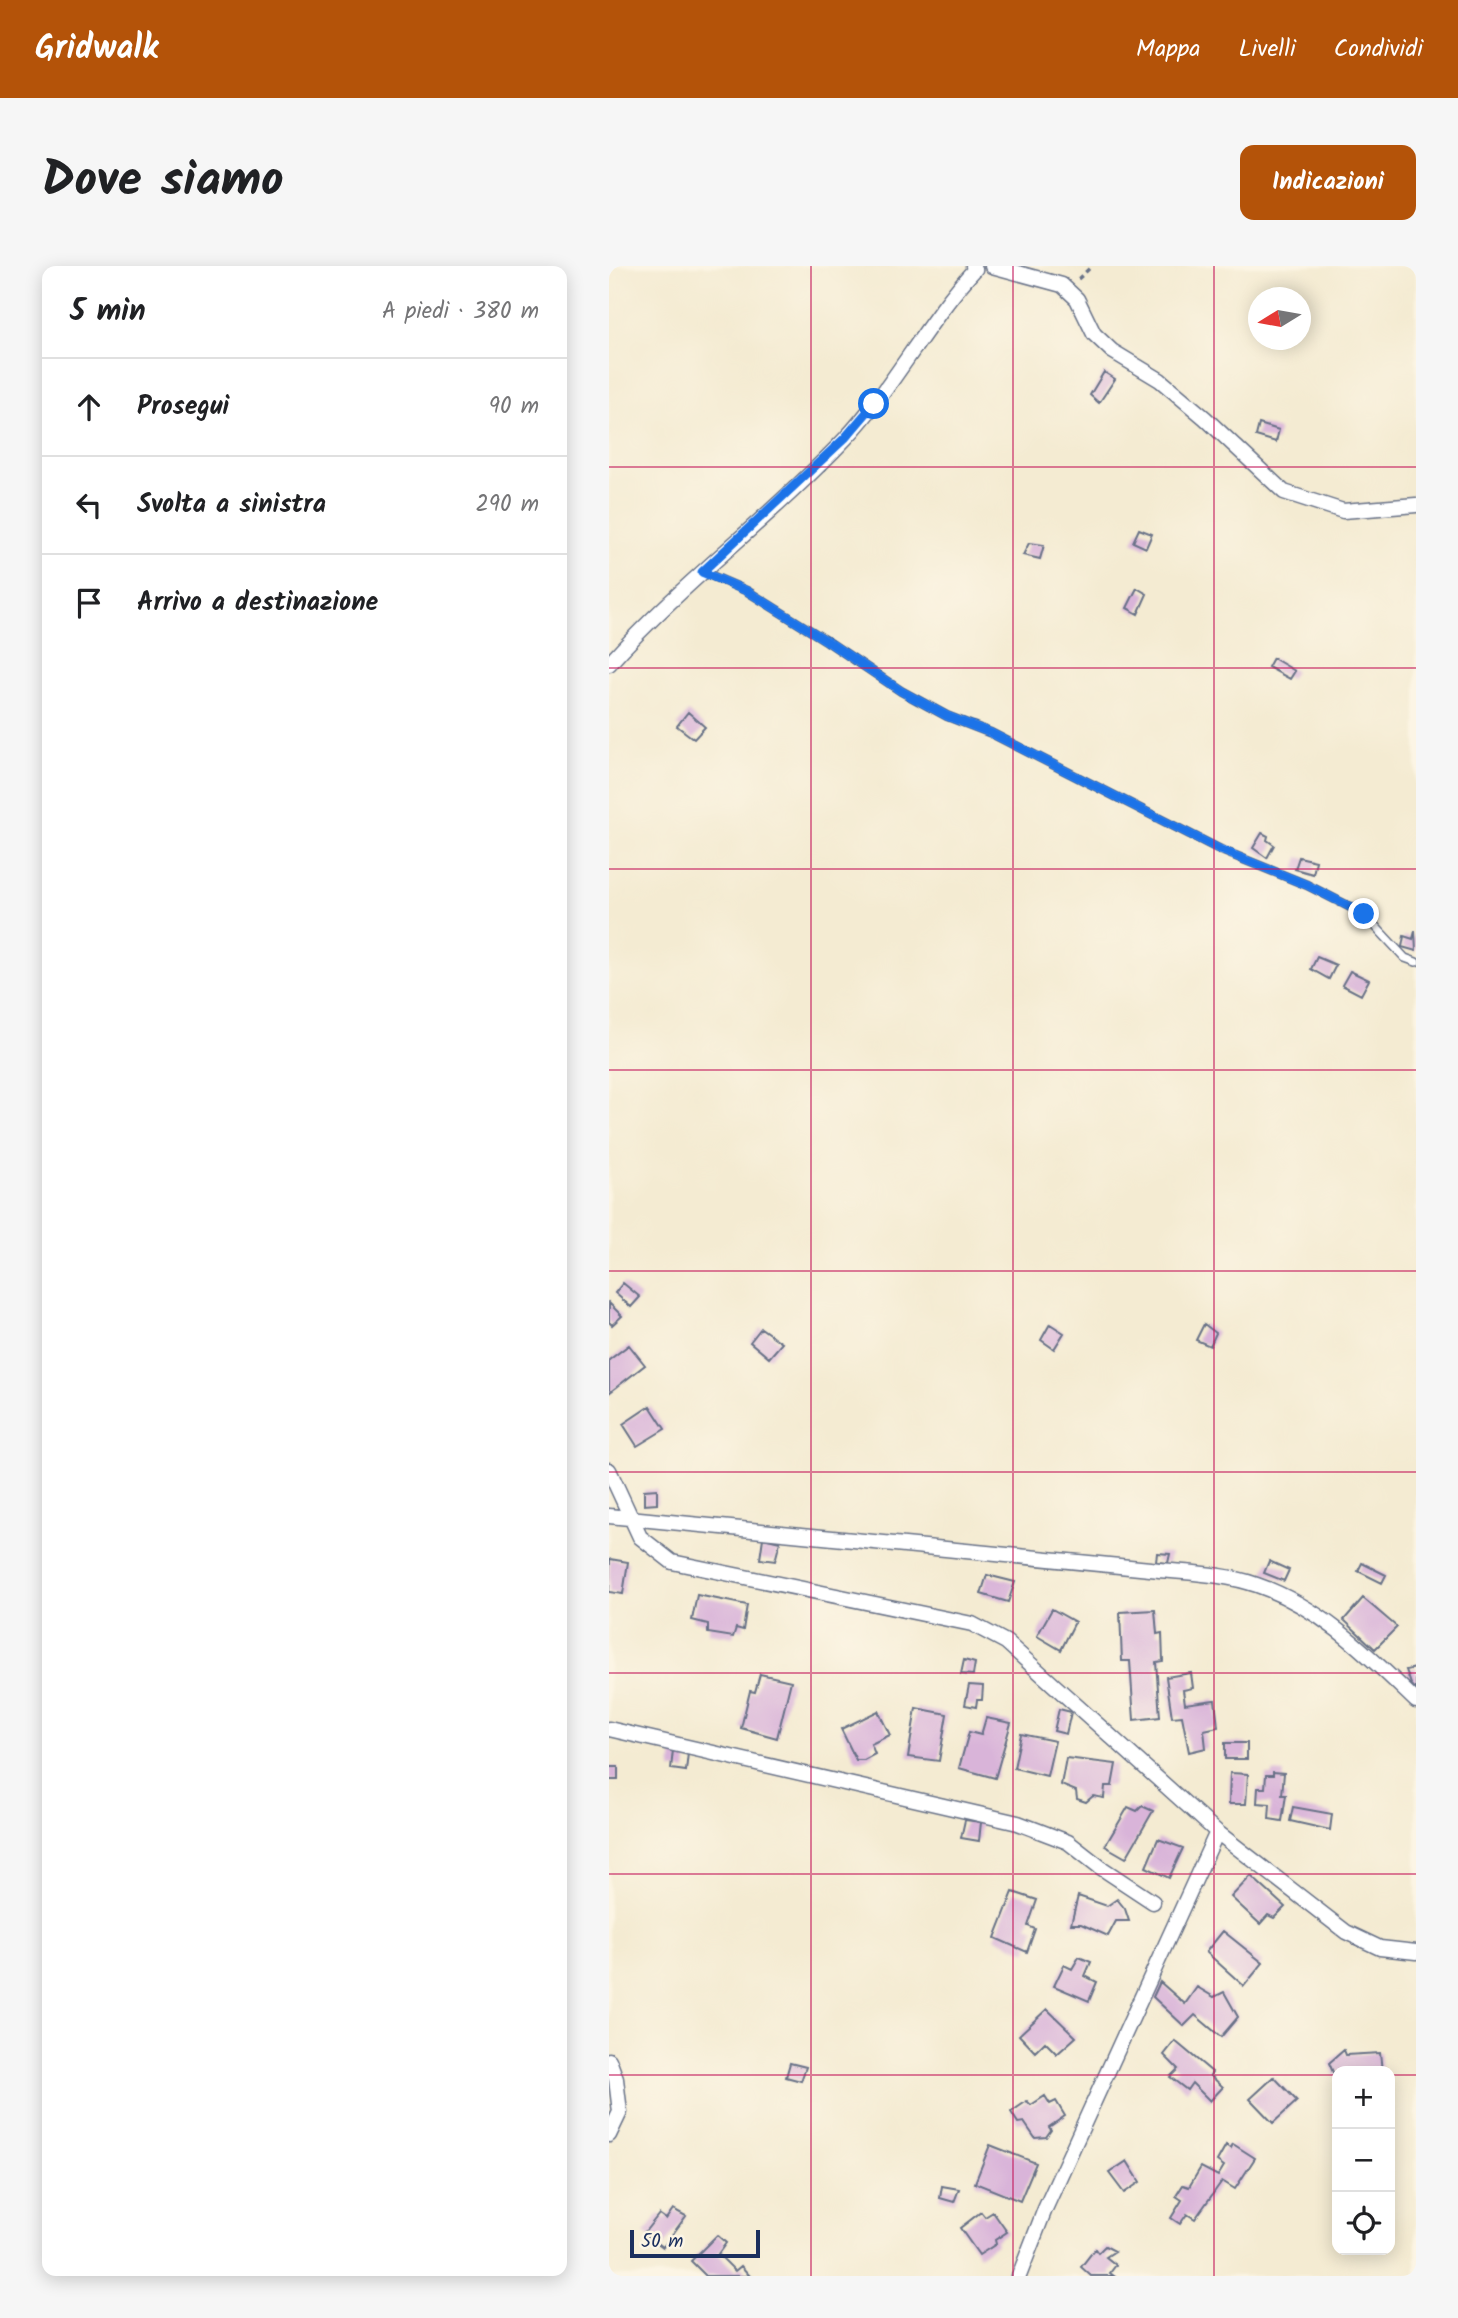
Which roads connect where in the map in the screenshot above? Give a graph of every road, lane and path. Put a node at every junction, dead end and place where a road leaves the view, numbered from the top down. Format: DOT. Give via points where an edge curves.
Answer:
graph roads {
  1 [pos="973,266"];
  2 [pos="992,266"];
  3 [pos="1416,505"];
  4 [pos="702,572"];
  5 [pos="609,664"];
  6 [pos="1416,962"];
  7 [pos="609,1470"];
  8 [pos="609,1516"];
  9 [pos="632,1518"];
  10 [pos="1416,1701"];
  11 [pos="609,1729"];
  12 [pos="1217,1832"];
  13 [pos="1153,1902"];
  14 [pos="1416,1952"];
  15 [pos="609,2060"];
  16 [pos="609,2135"];
  17 [pos="1019,2276"];
  1 -- 4 [label="street" via="845,438"];
  2 -- 3 [label="street" via="1062,285 1077,299 1094,334 1112,351 1160,380 1284,492 1343,512"];
  4 -- 5 [label="street"];
  4 -- 6 [label="lane" via="747,591 947,716 991,733 1221,850 1364,914 1405,958"];
  7 -- 9 [label="street"];
  8 -- 9 [label="street"];
  9 -- 10 [label="street" via="1216,1576 1255,1584 1300,1604 1335,1628"];
  9 -- 12 [label="street" via="640,1537 672,1562 972,1624 1006,1642"];
  11 -- 13 [label="street" via="1018,1822 1068,1842"];
  12 -- 14 [label="street" via="1346,1932 1380,1948"];
  12 -- 17 [label="street" via="1045,2209"];
  15 -- 16 [label="street" via="620,2112"];
}
